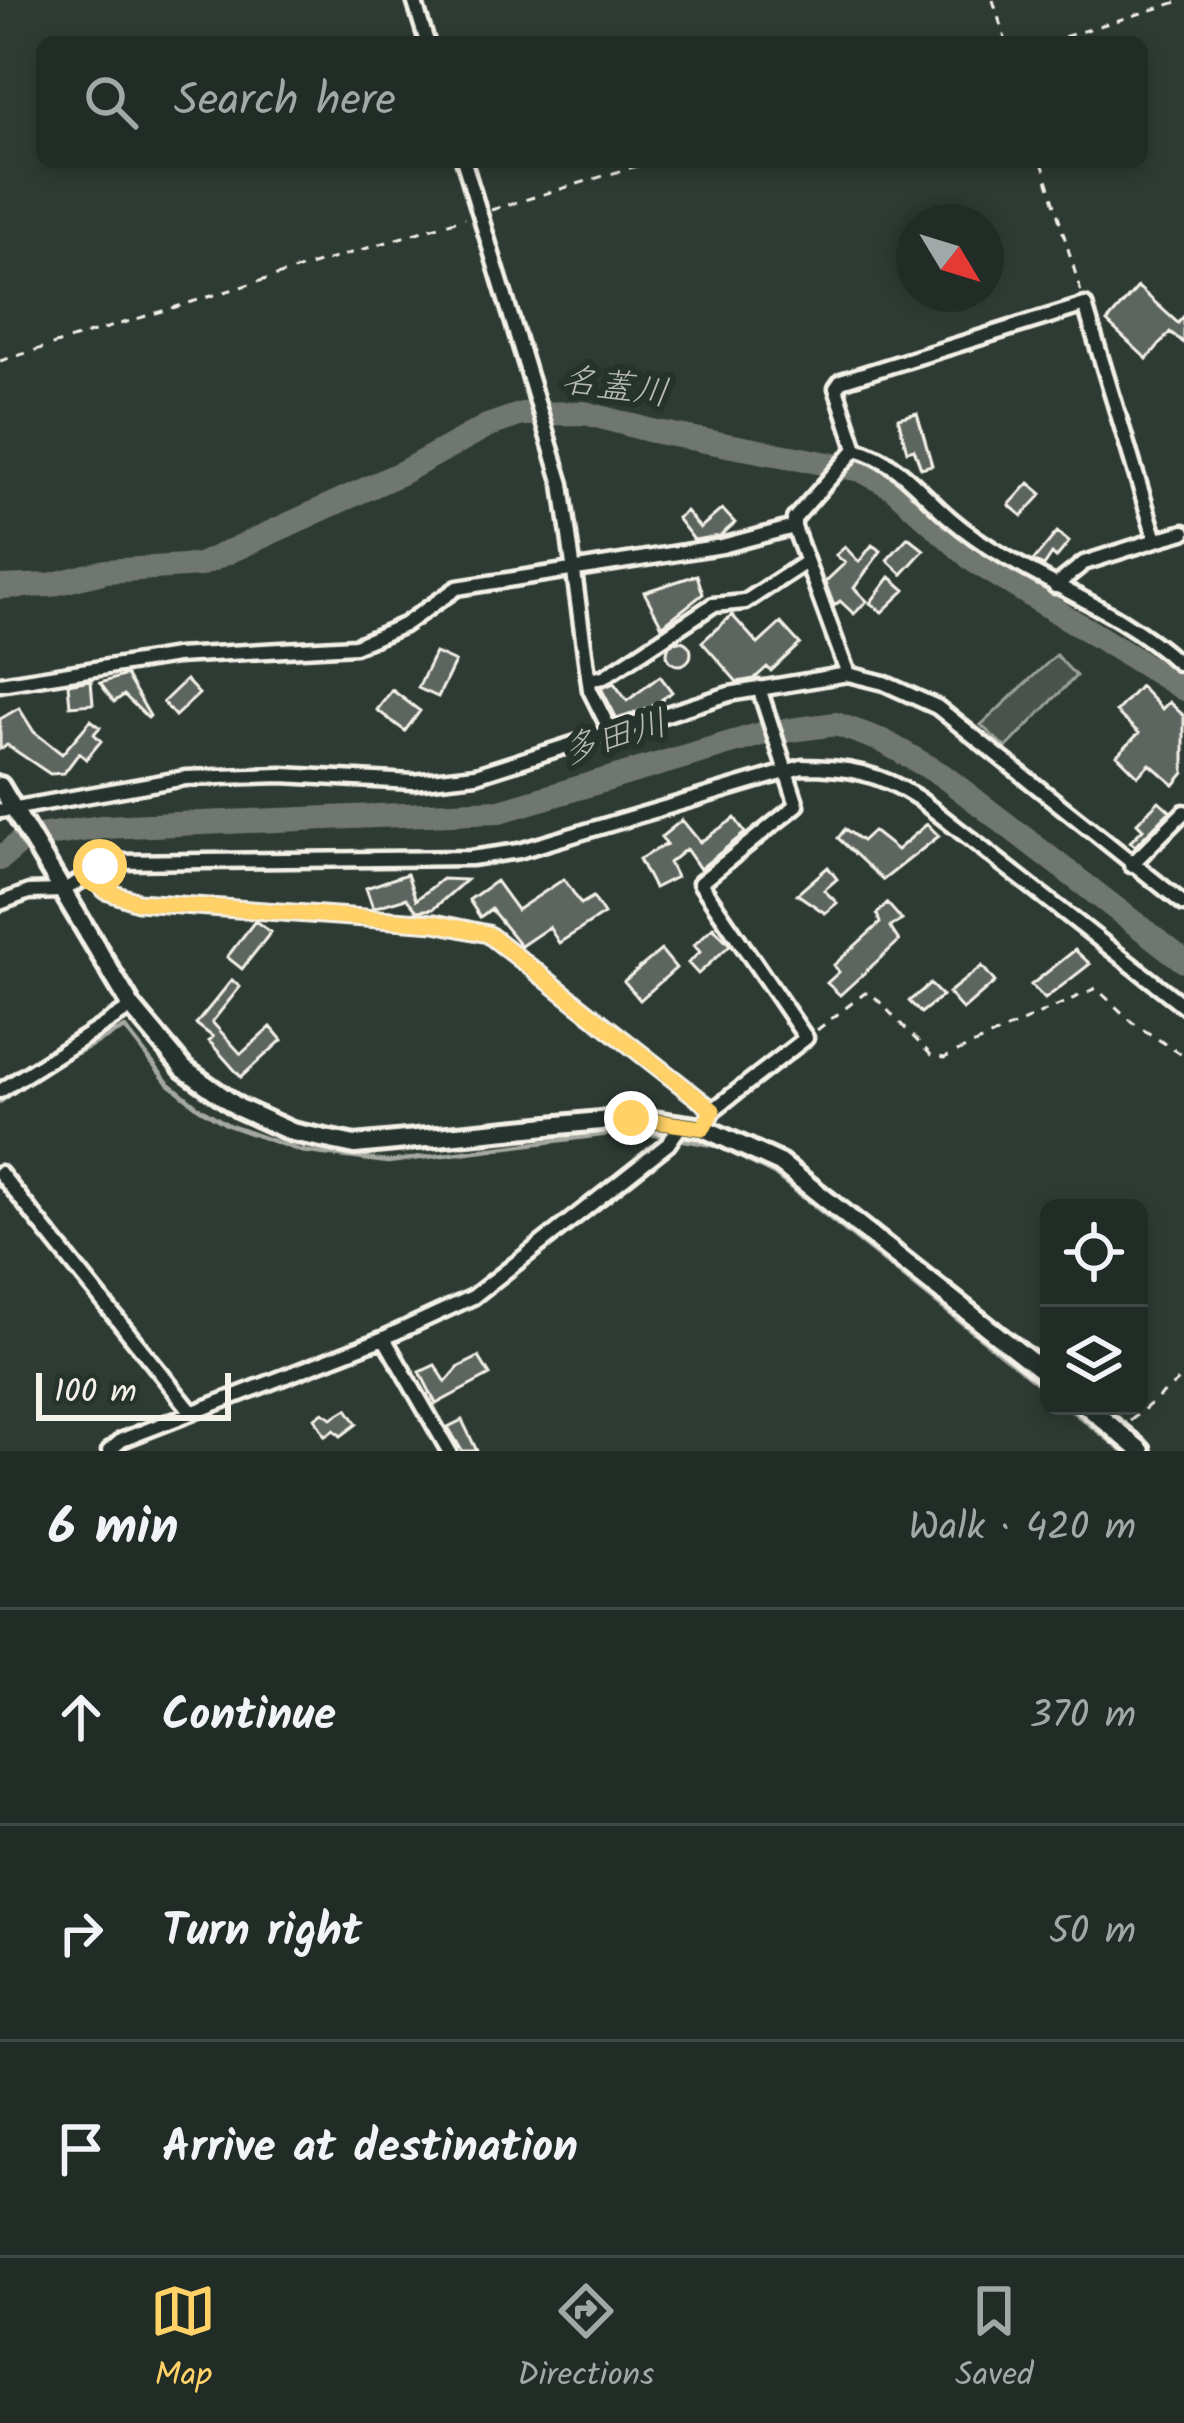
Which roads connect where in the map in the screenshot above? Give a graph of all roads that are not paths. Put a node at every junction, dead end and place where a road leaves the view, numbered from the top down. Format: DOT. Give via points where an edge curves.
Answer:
graph roads {
  1 [pos="414,0"];
  2 [pos="425,36"];
  3 [pos="466,168"];
  4 [pos="854,453"];
  5 [pos="794,527"];
  6 [pos="1184,532"];
  7 [pos="1156,541"];
  8 [pos="806,562"];
  9 [pos="578,568"];
  10 [pos="1055,586"];
  11 [pos="1178,663"];
  12 [pos="848,674"];
  13 [pos="591,680"];
  14 [pos="0,684"];
  15 [pos="760,692"];
  16 [pos="610,732"];
  17 [pos="786,771"];
  18 [pos="0,786"];
  19 [pos="10,812"];
  20 [pos="1184,812"];
  21 [pos="1131,865"];
  22 [pos="88,874"];
  23 [pos="58,886"];
  24 [pos="0,903"];
  25 [pos="1184,904"];
  26 [pos="1184,1006"];
  27 [pos="132,1007"];
  28 [pos="0,1091"];
  29 [pos="713,1110"];
  30 [pos="703,1128"];
  31 [pos="677,1131"];
  32 [pos="0,1173"];
  33 [pos="384,1338"];
  34 [pos="1040,1369"];
  35 [pos="191,1411"];
  36 [pos="1098,1415"];
  37 [pos="109,1451"];
  38 [pos="449,1451"];
  39 [pos="1141,1451"];
  1 -- 2 [label="street"];
  3 -- 9 [label="street" via="562,484"];
  4 -- 5 [label="street"];
  4 -- 7 [label="street" via="836,388 841,381 1085,305"];
  4 -- 10 [label="street" via="897,465 956,524"];
  5 -- 8 [label="street"];
  5 -- 9 [label="street"];
  6 -- 7 [label="street"];
  7 -- 10 [label="street" via="1084,562"];
  8 -- 12 [label="street"];
  8 -- 13 [label="street" via="745,602 712,605"];
  9 -- 13 [label="street"];
  9 -- 14 [label="street" via="457,589 379,640 355,646 176,656"];
  10 -- 11 [label="street"];
  12 -- 15 [label="street"];
  12 -- 21 [label="street" via="938,707"];
  13 -- 16 [label="street"];
  15 -- 16 [label="street"];
  15 -- 17 [label="street"];
  16 -- 19 [label="street" via="446,779 185,778"];
  17 -- 22 [label="street" via="550,843 471,858 117,862"];
  17 -- 26 [label="street" via="839,767 896,784"];
  17 -- 29 [label="street" via="795,812 700,883 806,1038"];
  18 -- 19 [label="street"];
  19 -- 23 [label="street"];
  20 -- 21 [label="street"];
  21 -- 25 [label="street"];
  22 -- 23 [label="street"];
  22 -- 29 [label="street" via="106,891 138,902 435,923 488,934"];
  23 -- 24 [label="street"];
  23 -- 27 [label="street"];
  27 -- 28 [label="street"];
  27 -- 31 [label="street" via="213,1093 320,1141 394,1144 631,1118"];
  29 -- 30 [label="street"];
  30 -- 31 [label="street"];
  30 -- 34 [label="street" via="780,1163"];
  31 -- 33 [label="street" via="473,1297"];
  32 -- 35 [label="street"];
  33 -- 35 [label="street"];
  33 -- 38 [label="street"];
  35 -- 37 [label="street"];
  36 -- 39 [label="street"];
}
